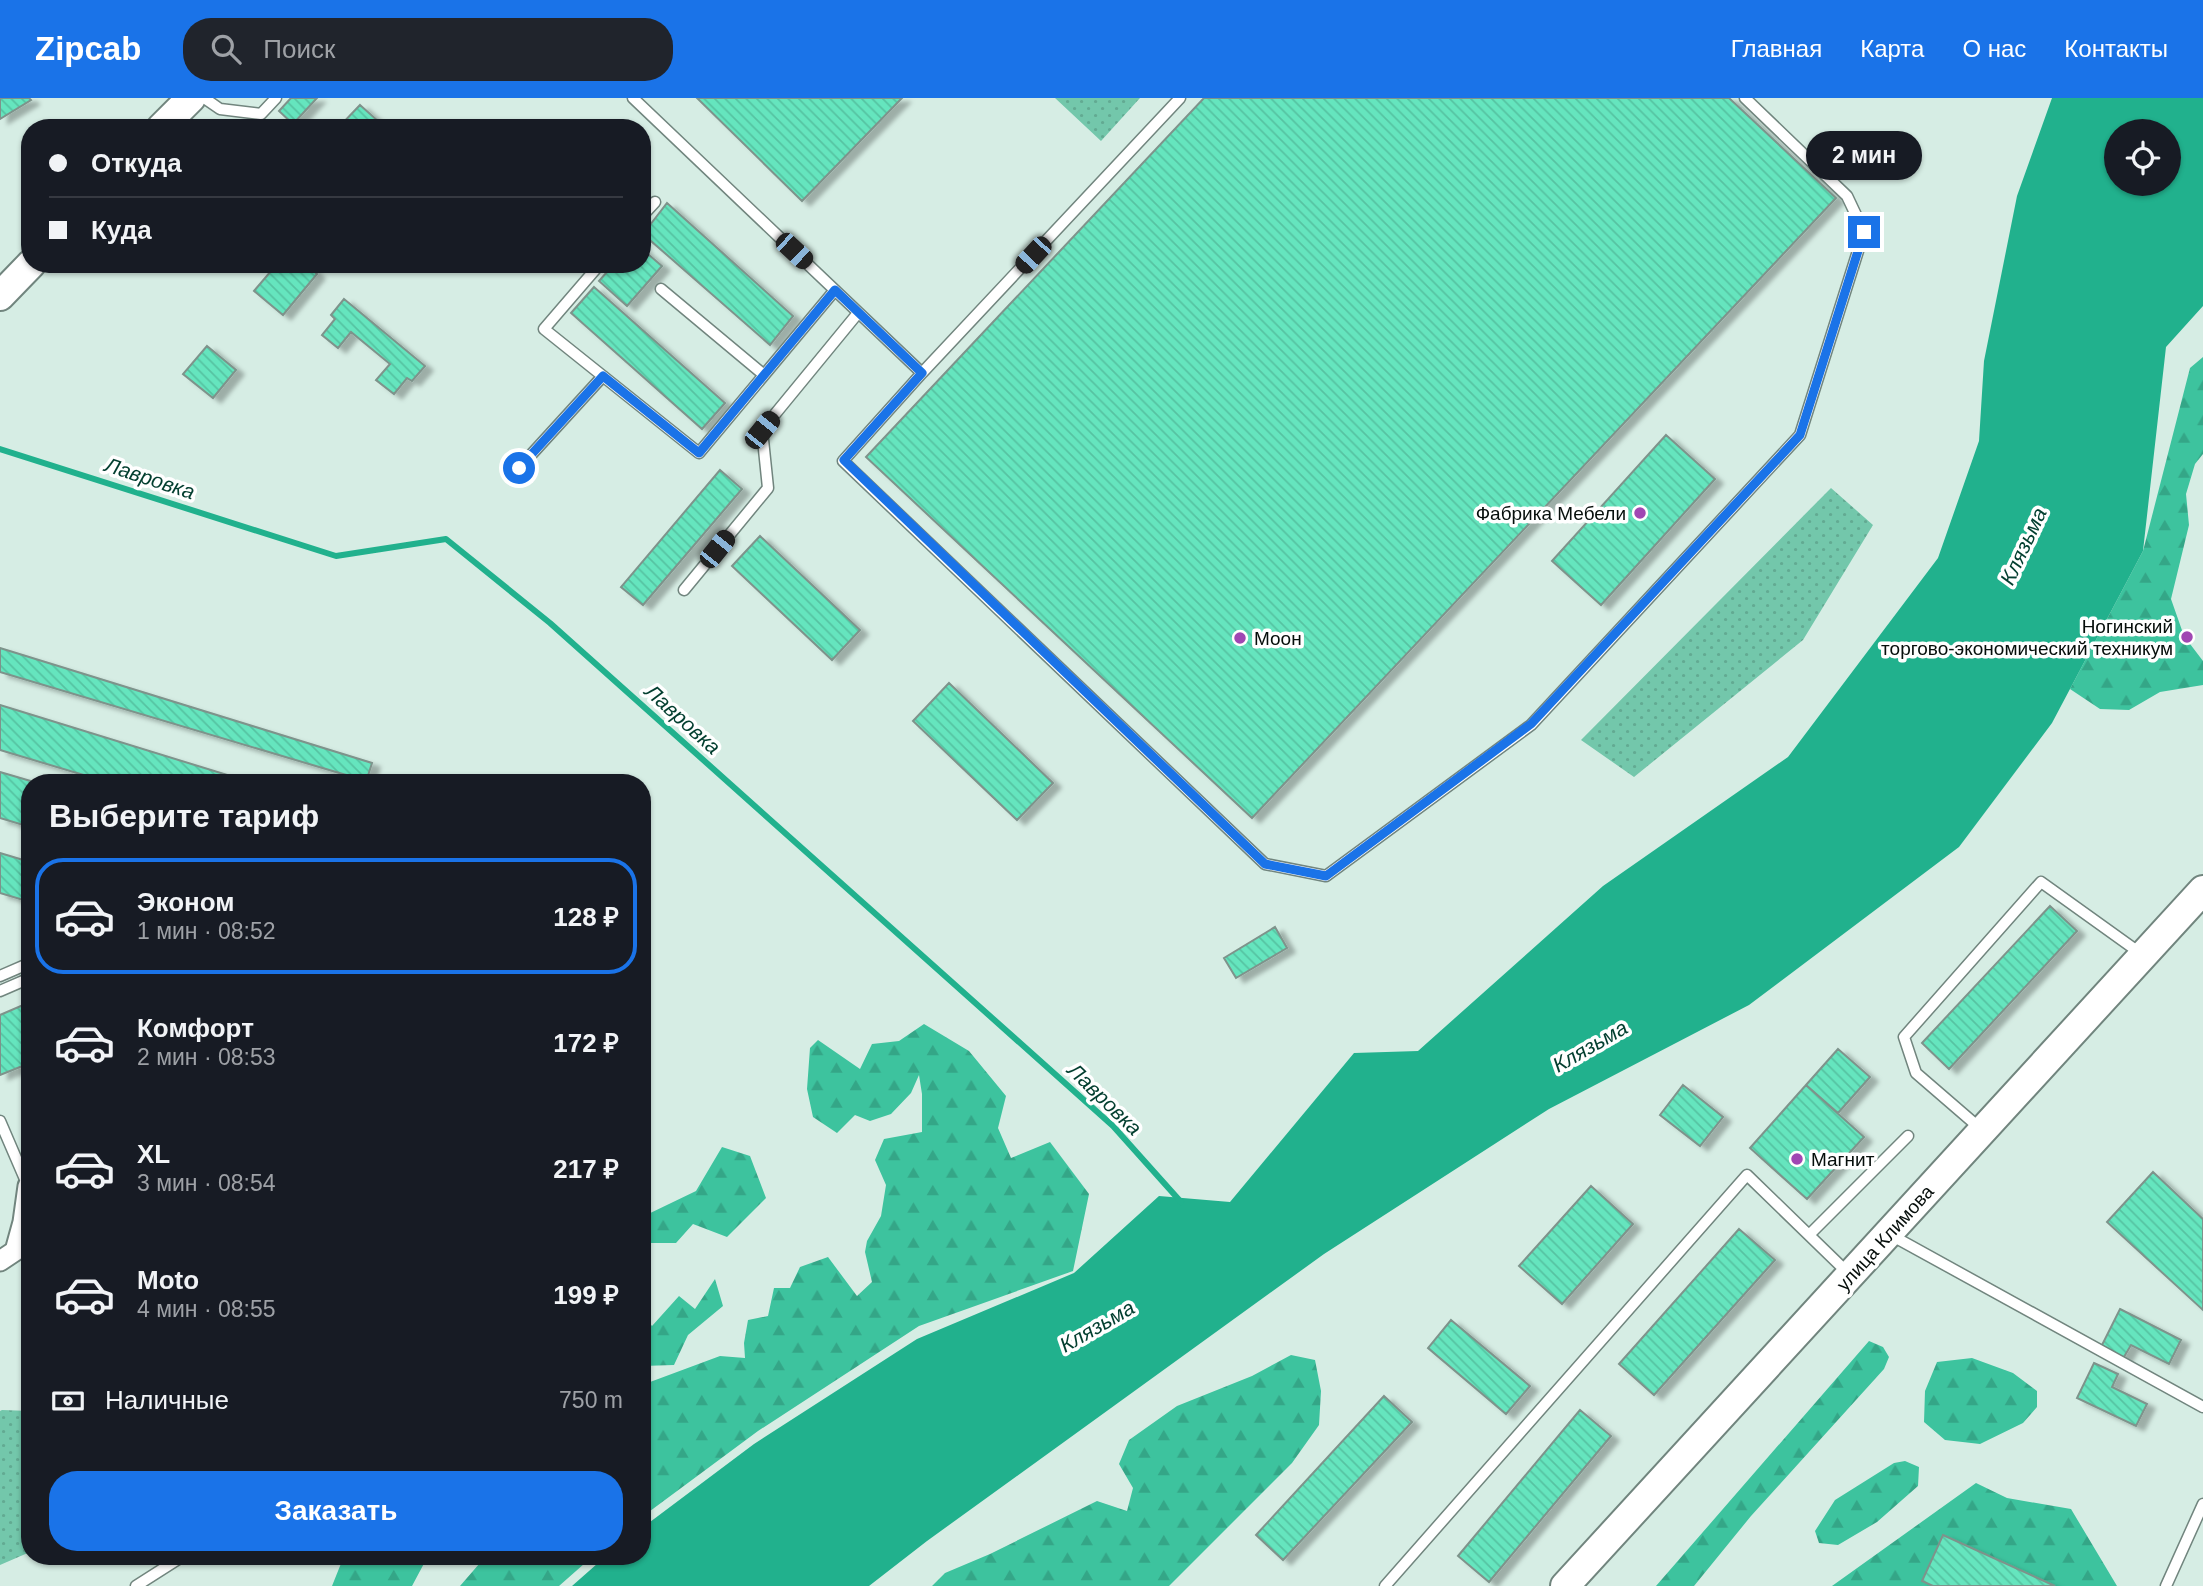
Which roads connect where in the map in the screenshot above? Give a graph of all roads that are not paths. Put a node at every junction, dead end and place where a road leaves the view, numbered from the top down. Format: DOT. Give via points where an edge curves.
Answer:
graph roads {
  1 [pos="191,98"];
  2 [pos="204,98"];
  3 [pos="276,98"];
  4 [pos="633,98"];
  5 [pos="1180,98"];
  6 [pos="1745,98"];
  7 [pos="171,119"];
  8 [pos="654,202"];
  9 [pos="651,206"];
  10 [pos="22,273"];
  11 [pos="592,273"];
  12 [pos="661,289"];
  13 [pos="835,290"];
  14 [pos="0,296"];
  15 [pos="858,313"];
  16 [pos="922,373"];
  17 [pos="764,375"];
  18 [pos="603,376"];
  19 [pos="519,468"];
  20 [pos="684,590"];
  21 [pos="2203,890"];
  22 [pos="2143,955"];
  23 [pos="21,967"];
  24 [pos="0,976"];
  25 [pos="21,982"];
  26 [pos="0,991"];
  27 [pos="0,1121"];
  28 [pos="1983,1131"];
  29 [pos="1908,1136"];
  30 [pos="21,1170"];
  31 [pos="1889,1234"];
  32 [pos="21,1235"];
  33 [pos="1809,1235"];
  34 [pos="18,1242"];
  35 [pos="21,1247"];
  36 [pos="0,1261"];
  37 [pos="1851,1275"];
  38 [pos="2203,1407"];
  39 [pos="2203,1504"];
  40 [pos="170,1565"];
  41 [pos="141,1585"];
  42 [pos="1385,1586"];
  43 [pos="1565,1586"];
  44 [pos="2166,1586"];
  1 -- 7 [label="main road"];
  2 -- 3 [label="lane" via="220,109 261,114"];
  4 -- 13 [label="lane"];
  5 -- 16 [label="lane"];
  6 -- 16 [label="lane" via="1847,196 1864,232 1800,435 1531,724 1326,876 1265,864 844,460"];
  8 -- 9 [label="lane"];
  10 -- 14 [label="main road"];
  11 -- 18 [label="lane" via="544,329"];
  12 -- 17 [label="lane"];
  13 -- 15 [label="lane"];
  13 -- 17 [label="lane"];
  15 -- 16 [label="lane"];
  15 -- 20 [label="lane" via="762,430 768,488"];
  17 -- 18 [label="lane" via="699,453"];
  18 -- 19 [label="lane"];
  21 -- 22 [label="main road, улица Климова"];
  22 -- 28 [label="main road, улица Климова"];
  22 -- 28 [label="lane" via="2041,882 1904,1037 1916,1073"];
  23 -- 24 [label="lane"];
  25 -- 26 [label="lane"];
  27 -- 30 [label="lane"];
  28 -- 31 [label="main road, улица Климова"];
  29 -- 33 [label="lane"];
  31 -- 37 [label="main road, улица Климова"];
  31 -- 38 [label="lane"];
  32 -- 34 [label="street"];
  33 -- 37 [label="lane"];
  33 -- 42 [label="lane" via="1747,1175"];
  34 -- 35 [label="street"];
  34 -- 36 [label="street" via="15,1251"];
  37 -- 43 [label="main road, улица Климова"];
  39 -- 44 [label="lane"];
  40 -- 41 [label="lane"];
}
